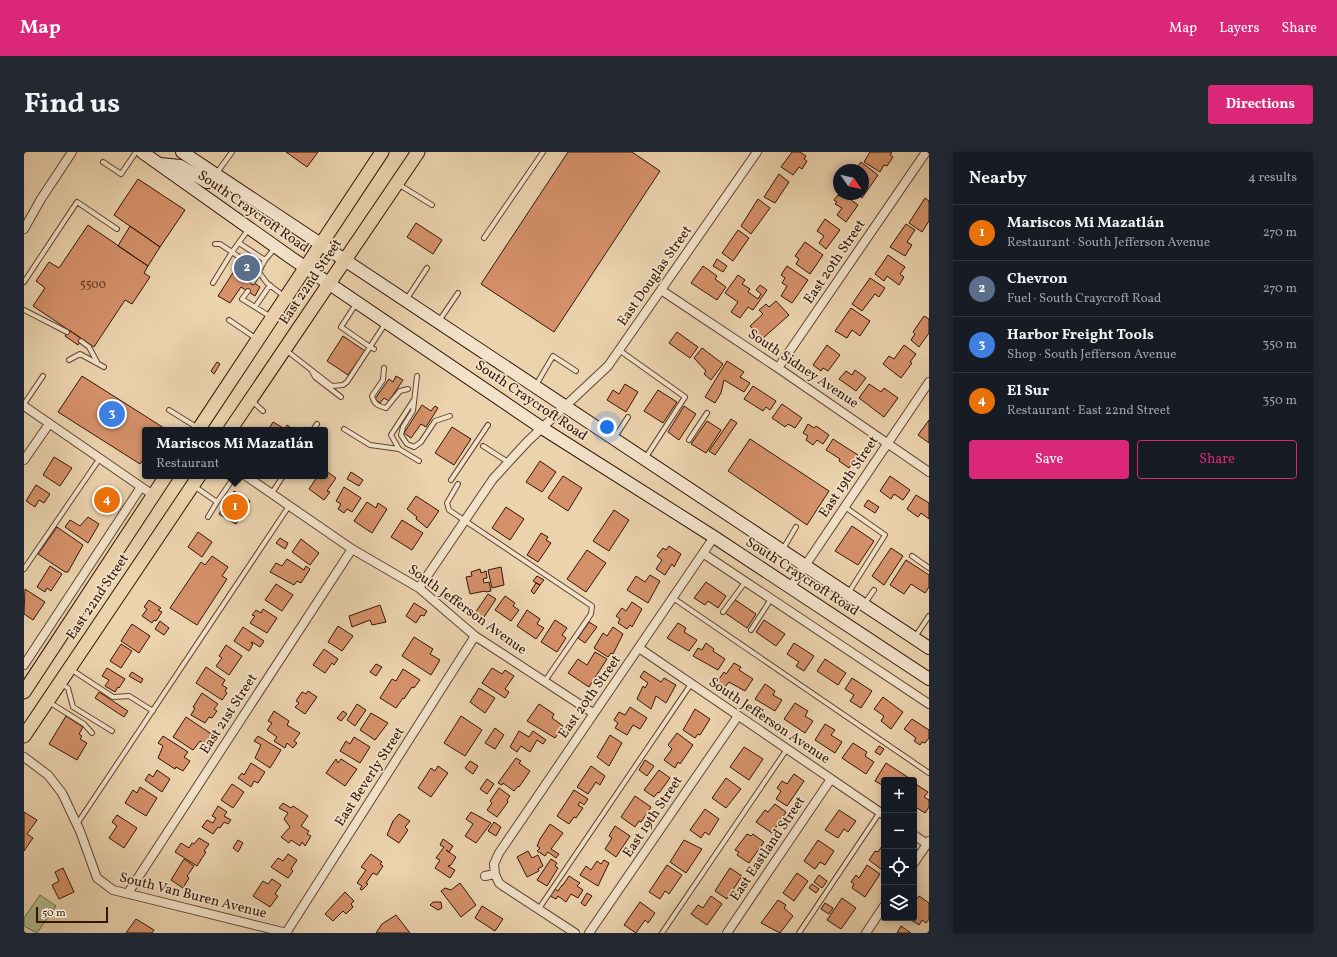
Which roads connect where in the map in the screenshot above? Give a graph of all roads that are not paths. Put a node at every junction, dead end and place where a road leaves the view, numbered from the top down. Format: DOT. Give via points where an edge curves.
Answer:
graph roads {
  1 [pos="72,152"];
  2 [pos="136,152"];
  3 [pos="142,152"];
  4 [pos="182,152"];
  5 [pos="232,152"];
  6 [pos="382,152"];
  7 [pos="418,152"];
  8 [pos="543,152"];
  9 [pos="757,152"];
  10 [pos="926,152"];
  11 [pos="103,162"];
  12 [pos="158,164"];
  13 [pos="216,174"];
  14 [pos="398,183"];
  15 [pos="432,205"];
  16 [pos="24,228"];
  17 [pos="249,228"];
  18 [pos="117,229"];
  19 [pos="484,238"];
  20 [pos="239,242"];
  21 [pos="320,243"];
  22 [pos="215,244"];
  23 [pos="276,247"];
  24 [pos="232,252"];
  25 [pos="242,259"];
  26 [pos="266,260"];
  27 [pos="346,260"];
  28 [pos="255,267"];
  29 [pos="305,267"];
  30 [pos="427,268"];
  31 [pos="260,272"];
  32 [pos="24,282"];
  33 [pos="253,282"];
  34 [pos="213,284"];
  35 [pos="330,284"];
  36 [pos="270,285"];
  37 [pos="661,290"];
  38 [pos="248,291"];
  39 [pos="458,293"];
  40 [pos="285,297"];
  41 [pos="406,300"];
  42 [pos="357,302"];
  43 [pos="255,307"];
  44 [pos="24,310"];
  45 [pos="271,318"];
  46 [pos="229,320"];
  47 [pos="386,322"];
  48 [pos="438,322"];
  49 [pos="67,332"];
  50 [pos="257,339"];
  51 [pos="80,341"];
  52 [pos="372,348"];
  53 [pos="285,349"];
  54 [pos="620,350"];
  55 [pos="69,360"];
  56 [pos="98,363"];
  57 [pos="104,367"];
  58 [pos="384,368"];
  59 [pos="778,368"];
  60 [pos="312,370"];
  61 [pos="576,371"];
  62 [pos="43,376"];
  63 [pos="417,376"];
  64 [pos="929,382"];
  65 [pos="535,387"];
  66 [pos="408,389"];
  67 [pos="341,396"];
  68 [pos="414,399"];
  69 [pos="250,400"];
  70 [pos="24,405"];
  71 [pos="566,407"];
  72 [pos="169,410"];
  73 [pos="263,411"];
  74 [pos="707,412"];
  75 [pos="450,416"];
  76 [pos="628,417"];
  77 [pos="49,424"];
  78 [pos="317,424"];
  79 [pos="488,425"];
  80 [pos="195,427"];
  81 [pos="199,427"];
  82 [pos="232,427"];
  83 [pos="315,427"];
  84 [pos="542,428"];
  85 [pos="344,429"];
  86 [pos="614,439"];
  87 [pos="689,440"];
  88 [pos="887,443"];
  89 [pos="483,446"];
  90 [pos="399,449"];
  91 [pos="100,458"];
  92 [pos="24,460"];
  93 [pos="645,460"];
  94 [pos="419,461"];
  95 [pos="508,462"];
  96 [pos="929,472"];
  97 [pos="164,479"];
  98 [pos="233,479"];
  99 [pos="250,479"];
  100 [pos="281,479"];
  101 [pos="451,480"];
  102 [pos="196,481"];
  103 [pos="458,484"];
  104 [pos="141,487"];
  105 [pos="272,494"];
  106 [pos="153,495"];
  107 [pos="217,502"];
  108 [pos="289,506"];
  109 [pos="845,507"];
  110 [pos="208,517"];
  111 [pos="465,519"];
  112 [pos="796,527"];
  113 [pos="714,537"];
  114 [pos="352,549"];
  115 [pos="782,551"];
  116 [pos="704,554"];
  117 [pos="912,556"];
  118 [pos="805,566"];
  119 [pos="929,568"];
  120 [pos="24,569"];
  121 [pos="746,581"];
  122 [pos="419,588"];
  123 [pos="790,588"];
  124 [pos="874,590"];
  125 [pos="848,594"];
  126 [pos="673,598"];
  127 [pos="772,599"];
  128 [pos="864,605"];
  129 [pos="723,612"];
  130 [pos="928,616"];
  131 [pos="750,630"];
  132 [pos="475,636"];
  133 [pos="914,638"];
  134 [pos="638,648"];
  135 [pos="929,648"];
  136 [pos="24,665"];
  137 [pos="69,669"];
  138 [pos="929,679"];
  139 [pos="545,681"];
  140 [pos="60,683"];
  141 [pos="691,684"];
  142 [pos="24,692"];
  143 [pos="47,701"];
  144 [pos="929,704"];
  145 [pos="153,711"];
  146 [pos="593,713"];
  147 [pos="738,716"];
  148 [pos="112,731"];
  149 [pos="92,733"];
  150 [pos="24,736"];
  151 [pos="787,749"];
  152 [pos="24,757"];
  153 [pos="929,773"];
  154 [pos="831,779"];
  155 [pos="881,813"];
  156 [pos="881,815"];
  157 [pos="77,825"];
  158 [pos="917,836"];
  159 [pos="928,842"];
  160 [pos="917,858"];
  161 [pos="495,874"];
  162 [pos="485,876"];
  163 [pos="128,892"];
  164 [pos="538,910"];
  165 [pos="881,910"];
  166 [pos="287,933"];
  167 [pos="575,933"];
  168 [pos="589,933"];
  169 [pos="662,933"];
  170 [pos="727,933"];
  171 [pos="799,933"];
  172 [pos="866,933"];
  1 -- 16 [label="street"];
  2 -- 11 [label="lane" via="121,174"];
  3 -- 12 [label="main road, South Craycroft Road"];
  4 -- 13 [label="main road, South Craycroft Road"];
  5 -- 13 [label="lane"];
  6 -- 21 [label="main road, East 22nd Street"];
  7 -- 14 [label="main road, East 22nd Street"];
  8 -- 19 [label="lane"];
  9 -- 37 [label="street, East Douglas Street"];
  10 -- 59 [label="street, East 20th Street"];
  12 -- 13 [label="main road" via="180,166 207,182"];
  12 -- 17 [label="main road, South Craycroft Road"];
  13 -- 21 [label="main road, South Craycroft Road"];
  14 -- 15 [label="lane"];
  14 -- 27 [label="main road, East 22nd Street"];
  17 -- 20 [label="lane"];
  17 -- 23 [label="main road, South Craycroft Road"];
  18 -- 32 [label="lane" via="77,202"];
  20 -- 24 [label="lane"];
  20 -- 26 [label="lane"];
  21 -- 27 [label="main road, South Craycroft Road"];
  21 -- 29 [label="main road, East 22nd Street"];
  22 -- 24 [label="lane" via="220,244"];
  23 -- 26 [label="lane"];
  23 -- 29 [label="main road, South Craycroft Road"];
  24 -- 25 [label="lane"];
  24 -- 34 [label="lane"];
  26 -- 31 [label="lane"];
  27 -- 35 [label="main road, East 22nd Street"];
  27 -- 41 [label="main road, South Craycroft Road"];
  28 -- 31 [label="lane"];
  29 -- 35 [label="main road, South Craycroft Road"];
  29 -- 40 [label="main road, East 22nd Street"];
  30 -- 41 [label="lane"];
  31 -- 33 [label="lane"];
  31 -- 36 [label="lane"];
  35 -- 42 [label="main road, South Craycroft Road"];
  35 -- 53 [label="main road, East 22nd Street"];
  36 -- 40 [label="lane"];
  36 -- 43 [label="lane"];
  37 -- 54 [label="street, East Douglas Street"];
  37 -- 59 [label="street, South Sidney Avenue"];
  38 -- 43 [label="lane" via="242,299"];
  39 -- 48 [label="lane"];
  40 -- 45 [label="main road, East 22nd Street"];
  41 -- 48 [label="main road, South Craycroft Road"];
  42 -- 47 [label="main road, South Craycroft Road"];
  42 -- 52 [label="lane" via="341,327"];
  43 -- 45 [label="lane"];
  44 -- 49 [label="lane"];
  45 -- 50 [label="main road, East 22nd Street"];
  46 -- 50 [label="lane"];
  47 -- 52 [label="lane"];
  47 -- 84 [label="main road, South Craycroft Road"];
  48 -- 65 [label="main road, South Craycroft Road"];
  50 -- 81 [label="main road, East 22nd Street"];
  51 -- 56 [label="lane" via="89,347"];
  52 -- 60 [label="lane" via="342,385 332,386"];
  53 -- 60 [label="lane"];
  53 -- 69 [label="main road, East 22nd Street"];
  54 -- 71 [label="street, East Douglas Street" via="608,366"];
  54 -- 93 [label="lane" via="685,397"];
  55 -- 56 [label="lane" via="80,354"];
  56 -- 57 [label="lane"];
  58 -- 66 [label="lane" via="383,380 372,396 373,401 386,408 400,391"];
  59 -- 88 [label="street, South Sidney Avenue"];
  60 -- 67 [label="lane" via="315,377"];
  61 -- 65 [label="lane" via="553,356"];
  62 -- 70 [label="lane"];
  63 -- 68 [label="lane"];
  64 -- 88 [label="street, East 19th Street"];
  65 -- 71 [label="main road, South Craycroft Road"];
  68 -- 75 [label="lane" via="413,411 401,435 407,444 414,447 421,442 435,421"];
  68 -- 90 [label="lane" via="391,435"];
  69 -- 73 [label="lane"];
  69 -- 82 [label="main road, East 22nd Street"];
  70 -- 77 [label="street"];
  71 -- 84 [label="street"];
  71 -- 86 [label="main road, South Craycroft Road"];
  72 -- 80 [label="lane"];
  74 -- 87 [label="lane"];
  76 -- 86 [label="lane"];
  77 -- 91 [label="street"];
  77 -- 92 [label="street"];
  78 -- 83 [label="lane"];
  79 -- 101 [label="lane"];
  84 -- 95 [label="street"];
  84 -- 113 [label="main road, South Craycroft Road"];
  85 -- 90 [label="lane" via="370,445"];
  86 -- 93 [label="main road, South Craycroft Road"];
  88 -- 96 [label="street, South Sidney Avenue"];
  88 -- 109 [label="street, East 19th Street"];
  89 -- 95 [label="lane"];
  90 -- 94 [label="lane"];
  91 -- 104 [label="street"];
  91 -- 120 [label="lane"];
  93 -- 115 [label="main road, South Craycroft Road"];
  95 -- 111 [label="street"];
  97 -- 106 [label="main road, East 22nd Street"];
  98 -- 107 [label="lane"];
  99 -- 105 [label="street, South Jefferson Avenue"];
  100 -- 105 [label="lane"];
  102 -- 107 [label="lane"];
  102 -- 137 [label="main road, East 22nd Street"];
  103 -- 111 [label="lane" via="447,503 449,510"];
  104 -- 106 [label="street"];
  104 -- 136 [label="street, East 22nd Street"];
  105 -- 108 [label="street, South Jefferson Avenue"];
  106 -- 142 [label="main road, East 22nd Street"];
  107 -- 110 [label="lane"];
  108 -- 114 [label="street, South Jefferson Avenue"];
  108 -- 145 [label="lane"];
  109 -- 118 [label="street, East 19th Street"];
  109 -- 125 [label="lane" via="885,535"];
  111 -- 122 [label="street"];
  111 -- 139 [label="lane" via="592,606 591,614"];
  112 -- 115 [label="lane"];
  113 -- 116 [label="street, East 20th Street"];
  113 -- 123 [label="main road, South Craycroft Road"];
  114 -- 122 [label="street, South Jefferson Avenue"];
  114 -- 163 [label="street, East 21st Street"];
  115 -- 118 [label="main road, South Craycroft Road"];
  116 -- 121 [label="street"];
  116 -- 126 [label="street, East 20th Street"];
  117 -- 119 [label="lane"];
  118 -- 123 [label="street, East 19th Street"];
  118 -- 125 [label="main road, South Craycroft Road"];
  121 -- 127 [label="street"];
  121 -- 129 [label="lane"];
  122 -- 132 [label="street, South Jefferson Avenue"];
  123 -- 138 [label="main road, South Craycroft Road"];
  124 -- 128 [label="lane"];
  125 -- 128 [label="main road, South Craycroft Road"];
  126 -- 134 [label="street, East 20th Street"];
  126 -- 153 [label="lane"];
  127 -- 131 [label="lane"];
  127 -- 144 [label="street"];
  128 -- 133 [label="main road, South Craycroft Road"];
  130 -- 133 [label="lane"];
  132 -- 139 [label="street, South Jefferson Avenue"];
  132 -- 166 [label="street, East Beverly Street"];
  133 -- 135 [label="main road, South Craycroft Road"];
  134 -- 141 [label="street, South Jefferson Avenue"];
  134 -- 146 [label="street, East 20th Street"];
  137 -- 140 [label="main road, East 22nd Street"];
  137 -- 145 [label="lane" via="113,697 129,696"];
  139 -- 146 [label="street, South Jefferson Avenue"];
  140 -- 143 [label="main road, East 22nd Street"];
  140 -- 148 [label="lane" via="68,688 73,707"];
  141 -- 147 [label="street, South Jefferson Avenue"];
  141 -- 164 [label="lane"];
  143 -- 149 [label="lane" via="84,724"];
  143 -- 150 [label="main road, East 22nd Street"];
  145 -- 157 [label="lane"];
  146 -- 161 [label="street, East 20th Street" via="499,853 494,864"];
  147 -- 151 [label="street, South Jefferson Avenue"];
  147 -- 168 [label="street, East 19th Street"];
  151 -- 154 [label="street, South Jefferson Avenue"];
  151 -- 169 [label="lane"];
  152 -- 157 [label="street, South Van Buren Avenue" via="54,782 66,799"];
  154 -- 155 [label="street, South Jefferson Avenue"];
  154 -- 170 [label="street, East Eastland Street"];
  156 -- 171 [label="lane"];
  157 -- 163 [label="street, South Van Buren Avenue" via="97,878 112,890"];
  158 -- 159 [label="street"];
  159 -- 160 [label="street"];
  161 -- 162 [label="street"];
  161 -- 164 [label="street" via="499,883"];
  163 -- 166 [label="street, South Van Buren Avenue"];
  164 -- 167 [label="street"];
  165 -- 172 [label="street"];
}
